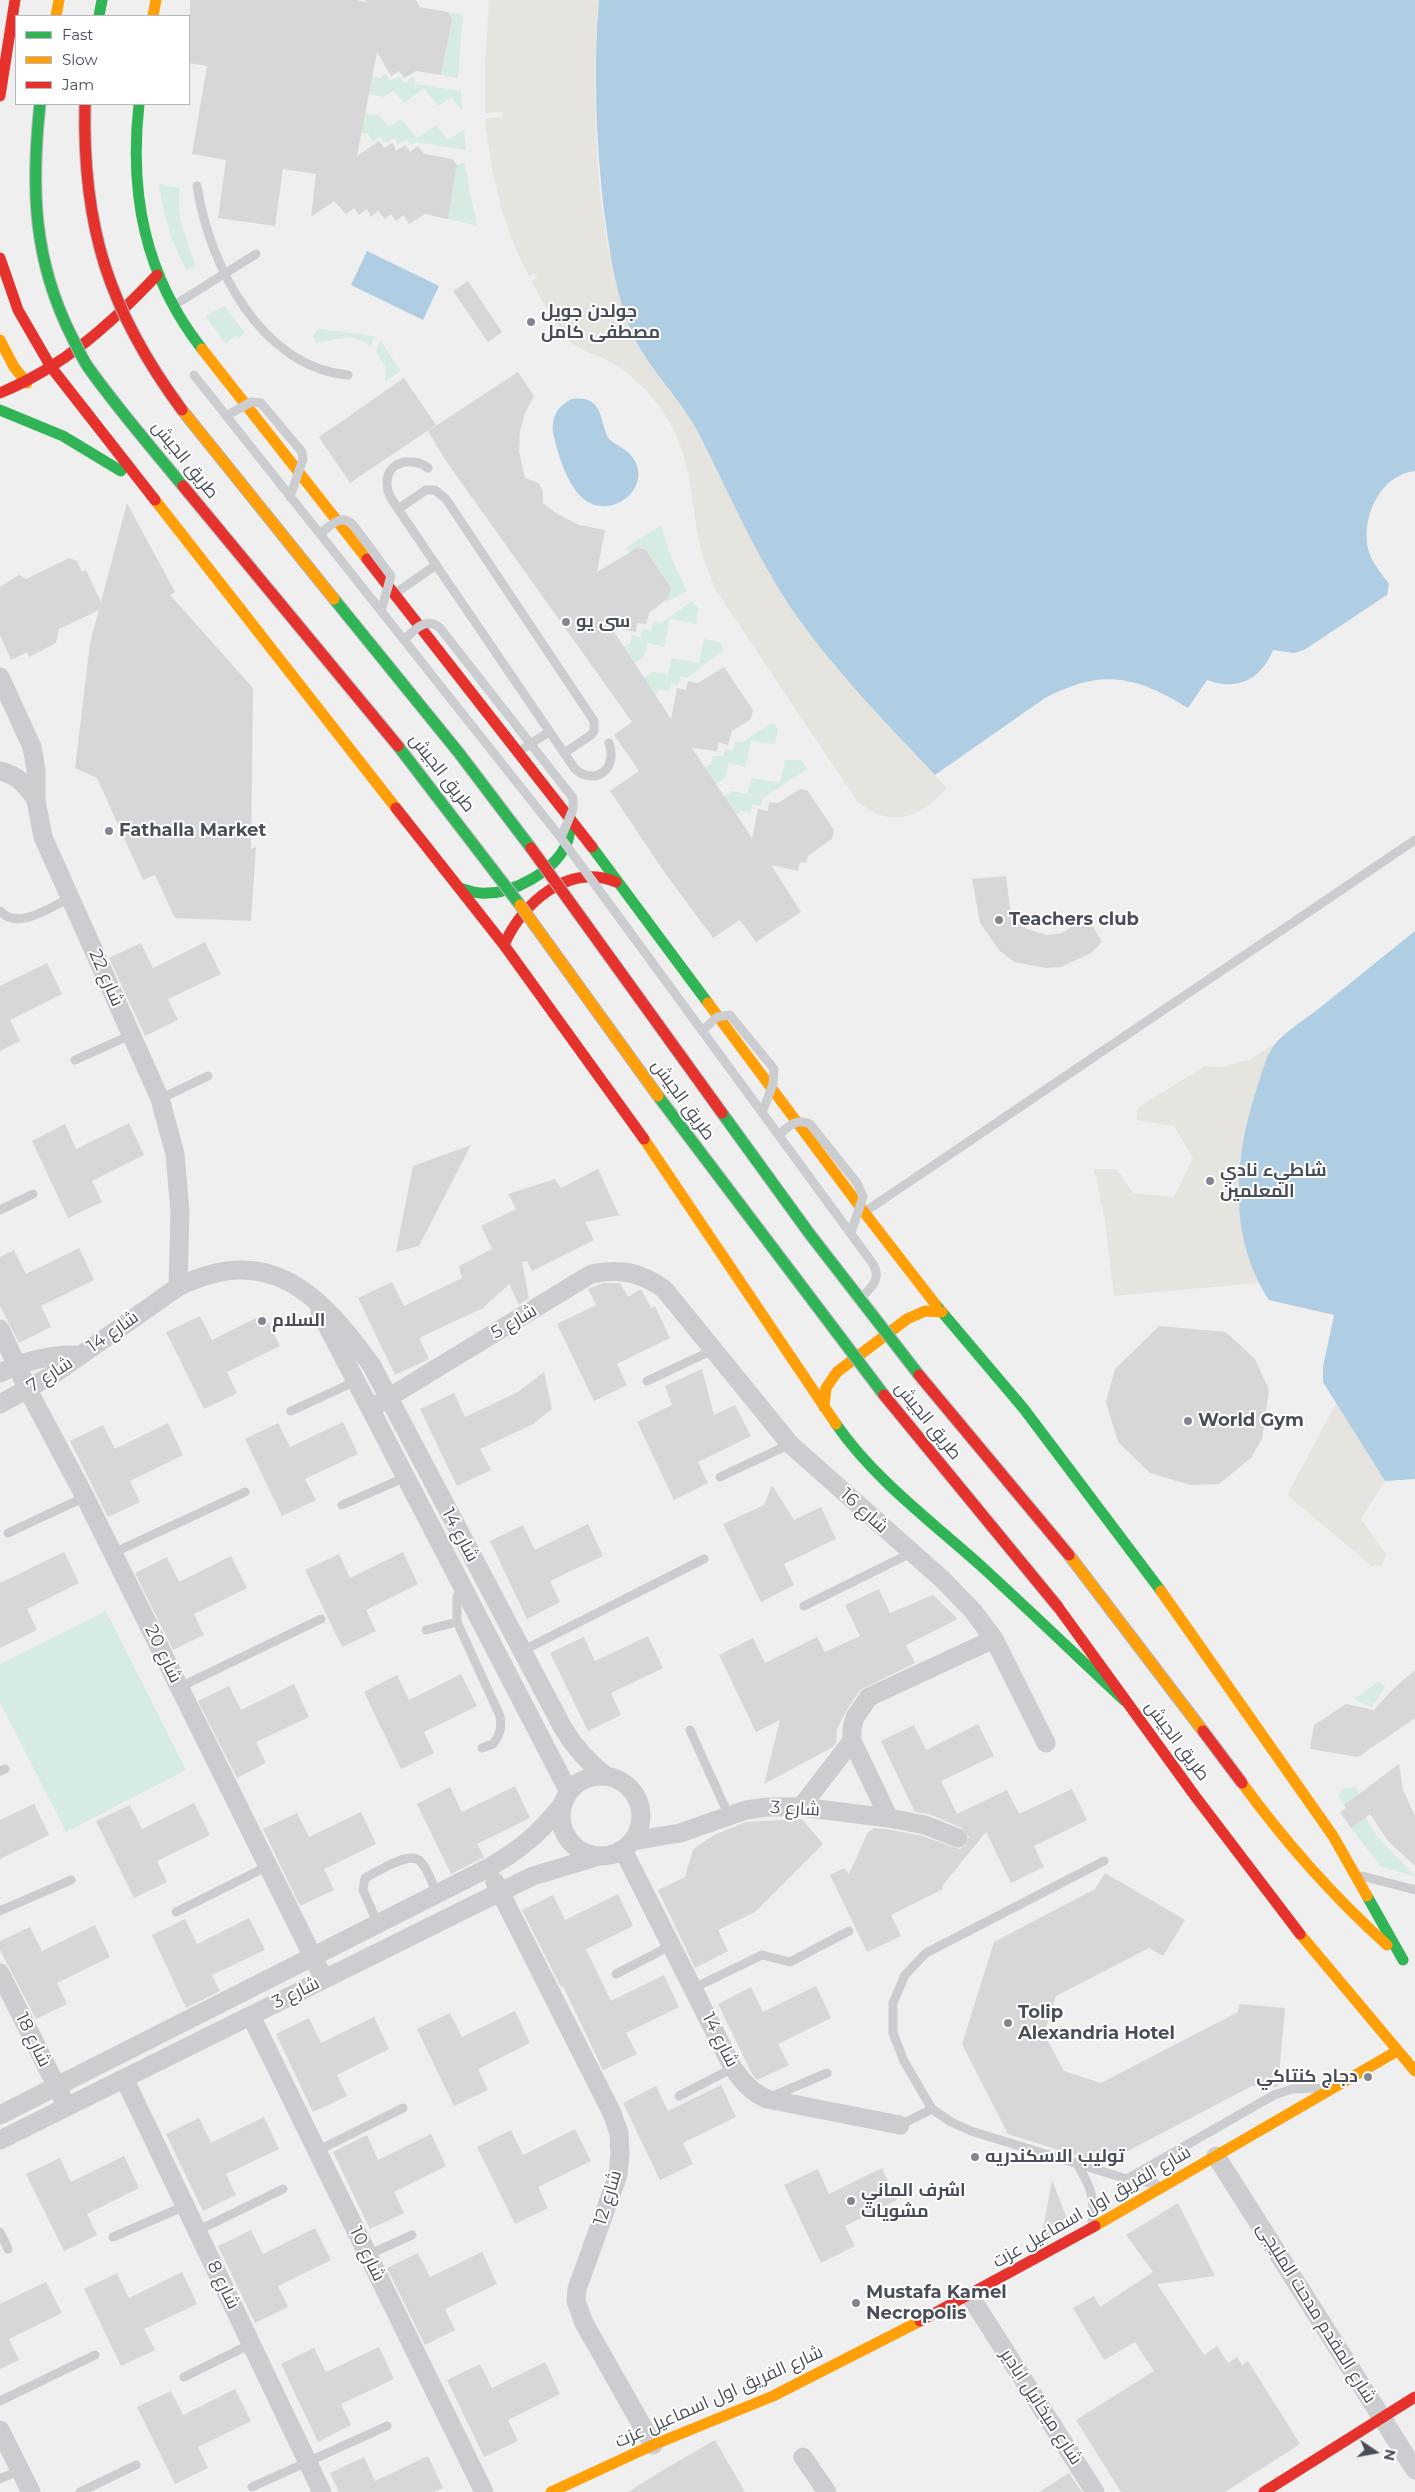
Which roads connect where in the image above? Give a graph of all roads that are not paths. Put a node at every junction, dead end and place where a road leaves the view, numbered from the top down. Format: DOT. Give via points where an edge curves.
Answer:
graph roads {
  1 [pos="15,0"];
  2 [pos="60,0"];
  3 [pos="102,0"];
  4 [pos="156,0"];
  5 [pos="56,15"];
  6 [pos="99,15"];
  7 [pos="153,15"];
  8 [pos="0,96"];
  9 [pos="40,105"];
  10 [pos="85,105"];
  11 [pos="139,105"];
  12 [pos="198,186"];
  13 [pos="256,254"];
  14 [pos="0,258"];
  15 [pos="226,272"];
  16 [pos="157,275"];
  17 [pos="172,306"];
  18 [pos="0,340"];
  19 [pos="51,367"];
  20 [pos="194,375"];
  21 [pos="348,376"];
  22 [pos="27,383"];
  23 [pos="0,393"];
  24 [pos="0,410"];
  25 [pos="226,416"];
  26 [pos="428,468"];
  27 [pos="149,493"];
  28 [pos="290,497"];
  29 [pos="398,509"];
  30 [pos="320,534"];
  31 [pos="436,565"];
  32 [pos="395,594"];
  33 [pos="381,610"];
  34 [pos="404,640"];
  35 [pos="0,677"];
  36 [pos="5,702"];
  37 [pos="549,732"];
  38 [pos="609,744"];
  39 [pos="519,751"];
  40 [pos="564,753"];
  41 [pos="0,771"];
  42 [pos="36,800"];
  43 [pos="570,817"];
  44 [pos="561,838"];
  45 [pos="1415,840"];
  46 [pos="616,882"];
  47 [pos="460,888"];
  48 [pos="70,898"];
  49 [pos="0,911"];
  50 [pos="504,945"];
  51 [pos="702,1031"];
  52 [pos="131,1035"];
  53 [pos="75,1060"];
  54 [pos="208,1076"];
  55 [pos="160,1099"];
  56 [pos="762,1113"];
  57 [pos="779,1135"];
  58 [pos="32,1194"];
  59 [pos="0,1210"];
  60 [pos="864,1212"];
  61 [pos="851,1234"];
  62 [pos="178,1287"];
  63 [pos="664,1289"];
  64 [pos="311,1295"];
  65 [pos="859,1300"];
  66 [pos="942,1312"];
  67 [pos="0,1329"];
  68 [pos="713,1350"];
  69 [pos="79,1356"];
  70 [pos="8,1369"];
  71 [pos="356,1381"];
  72 [pos="647,1381"];
  73 [pos="28,1390"];
  74 [pos="388,1399"];
  75 [pos="0,1404"];
  76 [pos="824,1407"];
  77 [pos="370,1409"];
  78 [pos="292,1411"];
  79 [pos="790,1444"];
  80 [pos="406,1477"];
  81 [pos="720,1477"];
  82 [pos="245,1492"];
  83 [pos="85,1497"];
  84 [pos="342,1505"];
  85 [pos="8,1532"];
  86 [pos="113,1553"];
  87 [pos="911,1553"];
  88 [pos="704,1559"];
  89 [pos="462,1585"];
  90 [pos="804,1606"];
  91 [pos="321,1619"];
  92 [pos="457,1622"];
  93 [pos="426,1630"];
  94 [pos="994,1639"];
  95 [pos="522,1651"];
  96 [pos="180,1687"];
  97 [pos="1124,1701"];
  98 [pos="690,1730"];
  99 [pos="852,1741"];
  100 [pos="1046,1743"];
  101 [pos="482,1748"];
  102 [pos="606,1776"];
  103 [pos="566,1798"];
  104 [pos="801,1807"];
  105 [pos="729,1816"];
  106 [pos="890,1818"];
  107 [pos="958,1838"];
  108 [pos="628,1846"];
  109 [pos="596,1857"];
  110 [pos="1104,1862"];
  111 [pos="268,1866"];
  112 [pos="488,1868"];
  113 [pos="1357,1875"];
  114 [pos="71,1880"];
  115 [pos="1415,1890"];
  116 [pos="500,1892"];
  117 [pos="437,1894"];
  118 [pos="0,1912"];
  119 [pos="176,1912"];
  120 [pos="378,1924"];
  121 [pos="849,1932"];
  122 [pos="672,1945"];
  123 [pos="314,1957"];
  124 [pos="0,1973"];
  125 [pos="616,1974"];
  126 [pos="324,1979"];
  127 [pos="694,1988"];
  128 [pos="250,2016"];
  129 [pos="1397,2051"];
  130 [pos="733,2068"];
  131 [pos="1415,2071"];
  132 [pos="826,2073"];
  133 [pos="124,2078"];
  134 [pos="57,2087"];
  135 [pos="1331,2089"];
  136 [pos="679,2096"];
  137 [pos="767,2099"];
  138 [pos="67,2107"];
  139 [pos="403,2108"];
  140 [pos="932,2109"];
  141 [pos="0,2115"];
  142 [pos="900,2125"];
  143 [pos="0,2140"];
  144 [pos="317,2151"];
  145 [pos="1216,2156"];
  146 [pos="1076,2162"];
  147 [pos="1127,2179"];
  148 [pos="1167,2185"];
  149 [pos="282,2190"];
  150 [pos="185,2206"];
  151 [pos="1091,2227"];
  152 [pos="198,2231"];
  153 [pos="0,2232"];
  154 [pos="412,2235"];
  155 [pos="113,2237"];
  156 [pos="8,2249"];
  157 [pos="368,2255"];
  158 [pos="970,2296"];
  159 [pos="251,2344"];
  160 [pos="95,2355"];
  161 [pos="184,2377"];
  162 [pos="1415,2397"];
  163 [pos="0,2401"];
  164 [pos="1382,2418"];
  165 [pos="387,2426"];
  166 [pos="0,2430"];
  167 [pos="653,2445"];
  168 [pos="803,2457"];
  169 [pos="308,2462"];
  170 [pos="136,2465"];
  171 [pos="20,2470"];
  172 [pos="1415,2470"];
  173 [pos="0,2479"];
  174 [pos="576,2487"];
  175 [pos="252,2488"];
  176 [pos="31,2492"];
  177 [pos="80,2492"];
  178 [pos="322,2492"];
  179 [pos="484,2492"];
  180 [pos="551,2492"];
  181 [pos="827,2492"];
  182 [pos="1095,2492"];
  183 [pos="1264,2492"];
  1 -- 8 [label="main road"];
  2 -- 5 [label="main road"];
  3 -- 6 [label="main road"];
  4 -- 7 [label="main road"];
  9 -- 97 [label="main road, طريق الجيش, bridge" via="34,189 41,251 59,311 87,366 415,767 559,956 695,1147 896,1411 1058,1607"];
  10 -- 65 [label="main road, طريق الجيش, bridge" via="85,169 95,237 117,302 149,362 277,531 492,797"];
  11 -- 16 [label="main road" via="135,186 142,230"];
  12 -- 15 [label="lane" via="207,226"];
  13 -- 15 [label="lane"];
  14 -- 19 [label="main road" via="18,310"];
  15 -- 17 [label="lane"];
  15 -- 21 [label="lane" via="248,310 289,355 311,367"];
  16 -- 17 [label="main road"];
  16 -- 19 [label="main road" via="106,326"];
  17 -- 32 [label="main road" via="200,349"];
  18 -- 22 [label="main road"];
  19 -- 22 [label="main road"];
  19 -- 27 [label="main road"];
  20 -- 25 [label="lane, bridge"];
  22 -- 23 [label="main road"];
  24 -- 27 [label="main road" via="36,423 97,453"];
  25 -- 28 [label="lane, bridge"];
  25 -- 28 [label="lane, bridge" via="250,402 261,403 302,452 303,458"];
  26 -- 29 [label="lane" via="411,460 394,467 387,484"];
  27 -- 47 [label="main road"];
  28 -- 30 [label="lane, bridge"];
  29 -- 31 [label="lane"];
  29 -- 40 [label="lane" via="430,489 439,492 451,506 594,721 591,735"];
  30 -- 33 [label="lane, bridge"];
  30 -- 33 [label="lane, bridge" via="341,519 354,526 391,576"];
  31 -- 32 [label="lane"];
  31 -- 37 [label="lane"];
  32 -- 39 [label="main road"];
  33 -- 34 [label="lane, bridge"];
  34 -- 44 [label="lane, bridge"];
  34 -- 44 [label="lane, bridge" via="426,623 436,625 446,636 573,798 573,809"];
  35 -- 36 [label="street, شارع 22"];
  36 -- 42 [label="street, شارع 22" via="32,747"];
  37 -- 39 [label="lane"];
  37 -- 40 [label="lane"];
  38 -- 40 [label="lane" via="610,764 594,776 580,773"];
  39 -- 43 [label="main road"];
  41 -- 42 [label="street" via="18,778"];
  42 -- 48 [label="street, شارع 22" via="43,837"];
  43 -- 46 [label="main road"];
  43 -- 47 [label="main road" via="570,834 564,850 546,869 495,894 477,894"];
  44 -- 51 [label="lane, bridge"];
  45 -- 60 [label="lane"];
  46 -- 50 [label="main road" via="596,875 565,881 520,916"];
  46 -- 60 [label="main road"];
  47 -- 50 [label="main road"];
  48 -- 49 [label="lane" via="20,920 9,919"];
  48 -- 52 [label="street, شارع 22"];
  50 -- 76 [label="main road" via="658,1159"];
  51 -- 56 [label="lane, bridge"];
  51 -- 56 [label="lane, bridge" via="717,1017 730,1015 771,1064 774,1079"];
  52 -- 53 [label="lane"];
  52 -- 55 [label="street, شارع 22"];
  54 -- 55 [label="lane"];
  55 -- 62 [label="street, شارع 22" via="175,1154 180,1212"];
  56 -- 57 [label="lane, bridge"];
  57 -- 61 [label="lane, bridge"];
  57 -- 61 [label="lane, bridge" via="794,1122 800,1120 810,1124 857,1184 863,1197"];
  58 -- 59 [label="lane"];
  60 -- 66 [label="main road"];
  61 -- 65 [label="lane, bridge" via="877,1273 875,1283"];
  62 -- 64 [label="street, شارع 14" via="215,1272 261,1271 287,1280"];
  62 -- 69 [label="street, شارع 14"];
  63 -- 68 [label="street, شارع 16"];
  63 -- 74 [label="street, شارع 5" via="630,1271 610,1270 591,1274"];
  64 -- 71 [label="street, شارع 14"];
  64 -- 74 [label="street, شارع 14" via="345,1329 372,1366"];
  65 -- 113 [label="main road, طريق الجيش, bridge" via="1091,1583 1256,1804 1341,1901 1406,1963"];
  66 -- 76 [label="main road" via="925,1311 907,1319 837,1372 826,1388"];
  66 -- 113 [label="main road" via="1024,1410 1136,1555"];
  67 -- 70 [label="street, شارع 20"];
  68 -- 72 [label="lane"];
  68 -- 79 [label="street, شارع 16"];
  69 -- 70 [label="street, شارع 7" via="47,1356"];
  69 -- 73 [label="street, شارع 7"];
  70 -- 73 [label="street, شارع 20"];
  71 -- 77 [label="street, شارع 14"];
  71 -- 78 [label="lane"];
  73 -- 75 [label="street, شارع 7"];
  73 -- 83 [label="street, شارع 20"];
  74 -- 77 [label="street, شارع 5"];
  74 -- 95 [label="street, شارع 14"];
  76 -- 97 [label="main road" via="858,1453"];
  77 -- 80 [label="street, شارع 14"];
  79 -- 81 [label="lane"];
  79 -- 87 [label="street, شارع 16"];
  80 -- 84 [label="lane"];
  80 -- 89 [label="street, شارع 14"];
  82 -- 86 [label="lane"];
  83 -- 85 [label="lane"];
  83 -- 86 [label="street, شارع 20"];
  86 -- 96 [label="street, شارع 20"];
  87 -- 90 [label="lane"];
  87 -- 94 [label="street, شارع 16" via="973,1611"];
  88 -- 95 [label="lane"];
  89 -- 92 [label="lane" via="457,1597"];
  89 -- 103 [label="street, شارع 14"];
  91 -- 96 [label="lane"];
  92 -- 93 [label="lane"];
  92 -- 101 [label="lane" via="500,1716 497,1738 493,1744"];
  94 -- 99 [label="street" via="869,1697 855,1717"];
  94 -- 100 [label="street, شارع 16"];
  95 -- 102 [label="street, شارع 14" via="574,1747"];
  96 -- 111 [label="street, شارع 20"];
  97 -- 129 [label="main road, طريق الجيش" via="1318,1958"];
  98 -- 105 [label="lane"];
  99 -- 104 [label="street"];
  99 -- 106 [label="street"];
  102 -- 103 [label="street" via="579,1782"];
  102 -- 108 [label="street" via="620,1780 638,1800 640,1828"];
  103 -- 109 [label="street" via="561,1818 564,1832 572,1844"];
  103 -- 112 [label="street, شارع 3" via="543,1829 520,1849"];
  104 -- 105 [label="street, شارع 3" via="768,1806"];
  104 -- 106 [label="street, شارع 3"];
  105 -- 108 [label="street, شارع 3"];
  106 -- 107 [label="street, شارع 3" via="925,1825"];
  108 -- 109 [label="street" via="610,1856"];
  108 -- 122 [label="street, شارع 14"];
  109 -- 116 [label="street, شارع 3" via="564,1865"];
  110 -- 140 [label="lane" via="926,1954 905,1975 893,2003 893,2033 904,2061"];
  111 -- 119 [label="lane"];
  111 -- 123 [label="street, شارع 20"];
  112 -- 116 [label="street, شارع 12"];
  112 -- 117 [label="street, شارع 3"];
  113 -- 115 [label="lane"];
  114 -- 118 [label="lane"];
  116 -- 126 [label="street, شارع 3"];
  116 -- 167 [label="street, شارع 12" via="612,2113 619,2133 618,2175 577,2289 576,2301 584,2323"];
  117 -- 120 [label="street, شارع 3"];
  117 -- 120 [label="lane" via="422,1862 413,1858 404,1859 365,1878 363,1890"];
  120 -- 123 [label="street, شارع 3"];
  121 -- 127 [label="lane" via="790,1962 768,1955 756,1956"];
  122 -- 125 [label="lane"];
  122 -- 127 [label="street, شارع 14"];
  123 -- 126 [label="street, شارع 20"];
  123 -- 134 [label="street, شارع 3"];
  124 -- 134 [label="street, شارع 18"];
  126 -- 128 [label="street, شارع 3"];
  127 -- 130 [label="street, شارع 14"];
  128 -- 133 [label="street, شارع 3"];
  128 -- 144 [label="street, شارع 10"];
  129 -- 131 [label="main road, طريق الجيش"];
  129 -- 135 [label="main road, شارع الفريق اول اسماعيل عزت"];
  130 -- 136 [label="lane"];
  130 -- 137 [label="street, شارع 14" via="755,2094"];
  132 -- 137 [label="lane"];
  133 -- 138 [label="street, شارع 3"];
  133 -- 150 [label="street, شارع 8"];
  134 -- 138 [label="street, شارع 18"];
  134 -- 141 [label="street, شارع 3"];
  135 -- 145 [label="main road, شارع الفريق اول اسماعيل عزت"];
  135 -- 147 [label="lane" via="1292,2089 1274,2095"];
  137 -- 142 [label="street, شارع 14"];
  138 -- 143 [label="street, شارع 3"];
  139 -- 144 [label="lane"];
  140 -- 142 [label="lane"];
  140 -- 146 [label="lane" via="971,2131"];
  144 -- 157 [label="street, شارع 10"];
  145 -- 148 [label="main road, شارع الفريق اول اسماعيل عزت"];
  145 -- 164 [label="street, شارع المقدم مدحت المليجى"];
  146 -- 147 [label="lane"];
  146 -- 151 [label="lane" via="1091,2187"];
  147 -- 148 [label="lane"];
  148 -- 151 [label="main road, شارع الفريق اول اسماعيل عزت"];
  149 -- 152 [label="lane"];
  150 -- 152 [label="street, شارع 8"];
  150 -- 155 [label="lane"];
  151 -- 158 [label="main road, شارع الفريق اول اسماعيل عزت"];
  152 -- 159 [label="street, شارع 8"];
  153 -- 156 [label="lane"];
  154 -- 157 [label="lane"];
  157 -- 179 [label="street, شارع 10"];
  158 -- 167 [label="main road, شارع الفريق اول اسماعيل عزت" via="773,2396"];
  158 -- 182 [label="street, شارع ميخائيل ابادير"];
  159 -- 161 [label="lane"];
  159 -- 169 [label="street, شارع 8"];
  160 -- 163 [label="lane"];
  162 -- 164 [label="main road"];
  164 -- 172 [label="street, شارع المقدم مدحت المليجى"];
  164 -- 183 [label="main road"];
  165 -- 169 [label="lane"];
  166 -- 171 [label="street"];
  167 -- 174 [label="main road, شارع الفريق اول اسماعيل عزت"];
  168 -- 181 [label="street"];
  169 -- 175 [label="lane"];
  169 -- 178 [label="street, شارع 8"];
  170 -- 177 [label="lane"];
  171 -- 173 [label="lane"];
  171 -- 176 [label="street"];
  174 -- 180 [label="main road, شارع الفريق اول اسماعيل عزت"];
}
